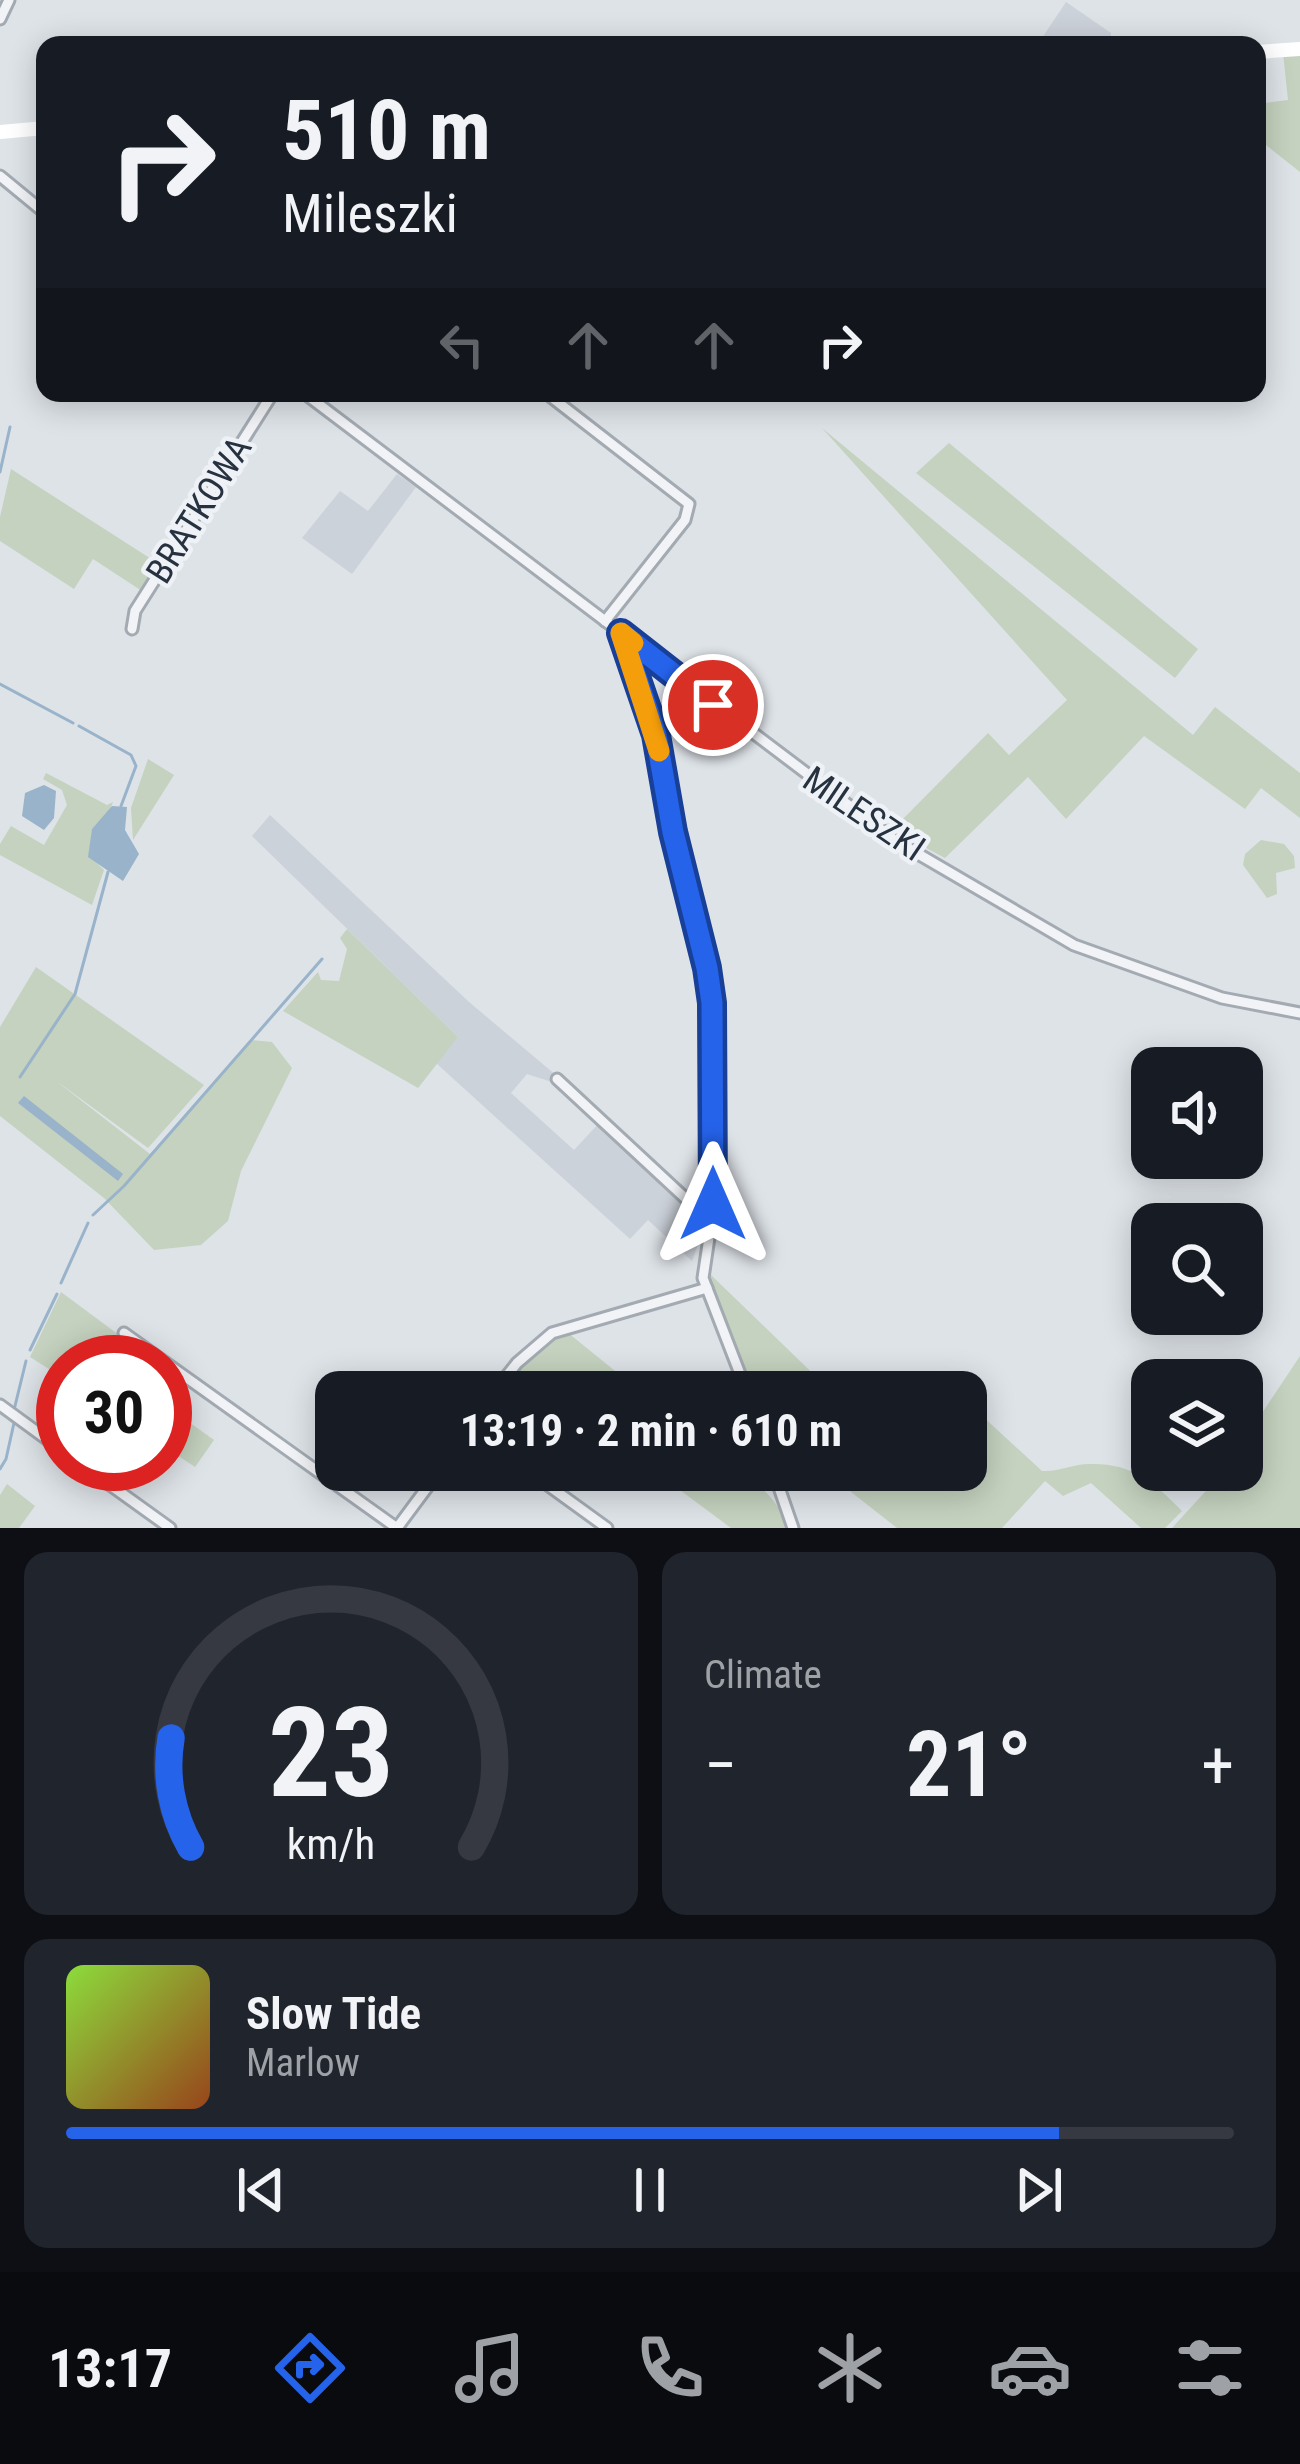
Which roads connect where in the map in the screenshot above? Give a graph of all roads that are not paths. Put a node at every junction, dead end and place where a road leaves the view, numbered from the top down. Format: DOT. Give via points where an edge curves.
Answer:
graph roads {
  1 [pos="9,0"];
  2 [pos="0,19"];
  3 [pos="1300,49"];
  4 [pos="1266,51"];
  5 [pos="36,129"];
  6 [pos="0,131"];
  7 [pos="0,176"];
  8 [pos="36,206"];
  9 [pos="267,402"];
  10 [pos="316,402"];
  11 [pos="558,402"];
  12 [pos="604,621"];
  13 [pos="132,629"];
  14 [pos="621,633"];
  15 [pos="1300,1013"];
  16 [pos="557,1078"];
  17 [pos="712,1223"];
  18 [pos="707,1288"];
  19 [pos="124,1333"];
  20 [pos="511,1371"];
  21 [pos="739,1371"];
  22 [pos="0,1405"];
  23 [pos="36,1431"];
  24 [pos="119,1491"];
  25 [pos="424,1491"];
  26 [pos="556,1491"];
  27 [pos="780,1491"];
  28 [pos="170,1528"];
  29 [pos="397,1528"];
  30 [pos="607,1528"];
  31 [pos="793,1528"];
  1 -- 2 [label="street"];
  3 -- 4 [label="street"];
  5 -- 6 [label="street"];
  7 -- 8 [label="street"];
  9 -- 13 [label="street, BRATKOWA" via="135,611"];
  10 -- 12 [label="street, MILESZKI"];
  11 -- 12 [label="street" via="688,504 685,520"];
  12 -- 14 [label="street, MILESZKI"];
  14 -- 15 [label="street, MILESZKI" via="879,829 1043,929 1222,998"];
  14 -- 17 [label="street" via="656,735 707,968"];
  16 -- 17 [label="street"];
  17 -- 18 [label="street"];
  18 -- 20 [label="street" via="552,1333"];
  18 -- 21 [label="street"];
  19 -- 29 [label="street"];
  22 -- 23 [label="street"];
  24 -- 28 [label="street"];
  25 -- 29 [label="street"];
  26 -- 30 [label="street"];
  27 -- 31 [label="street"];
}
